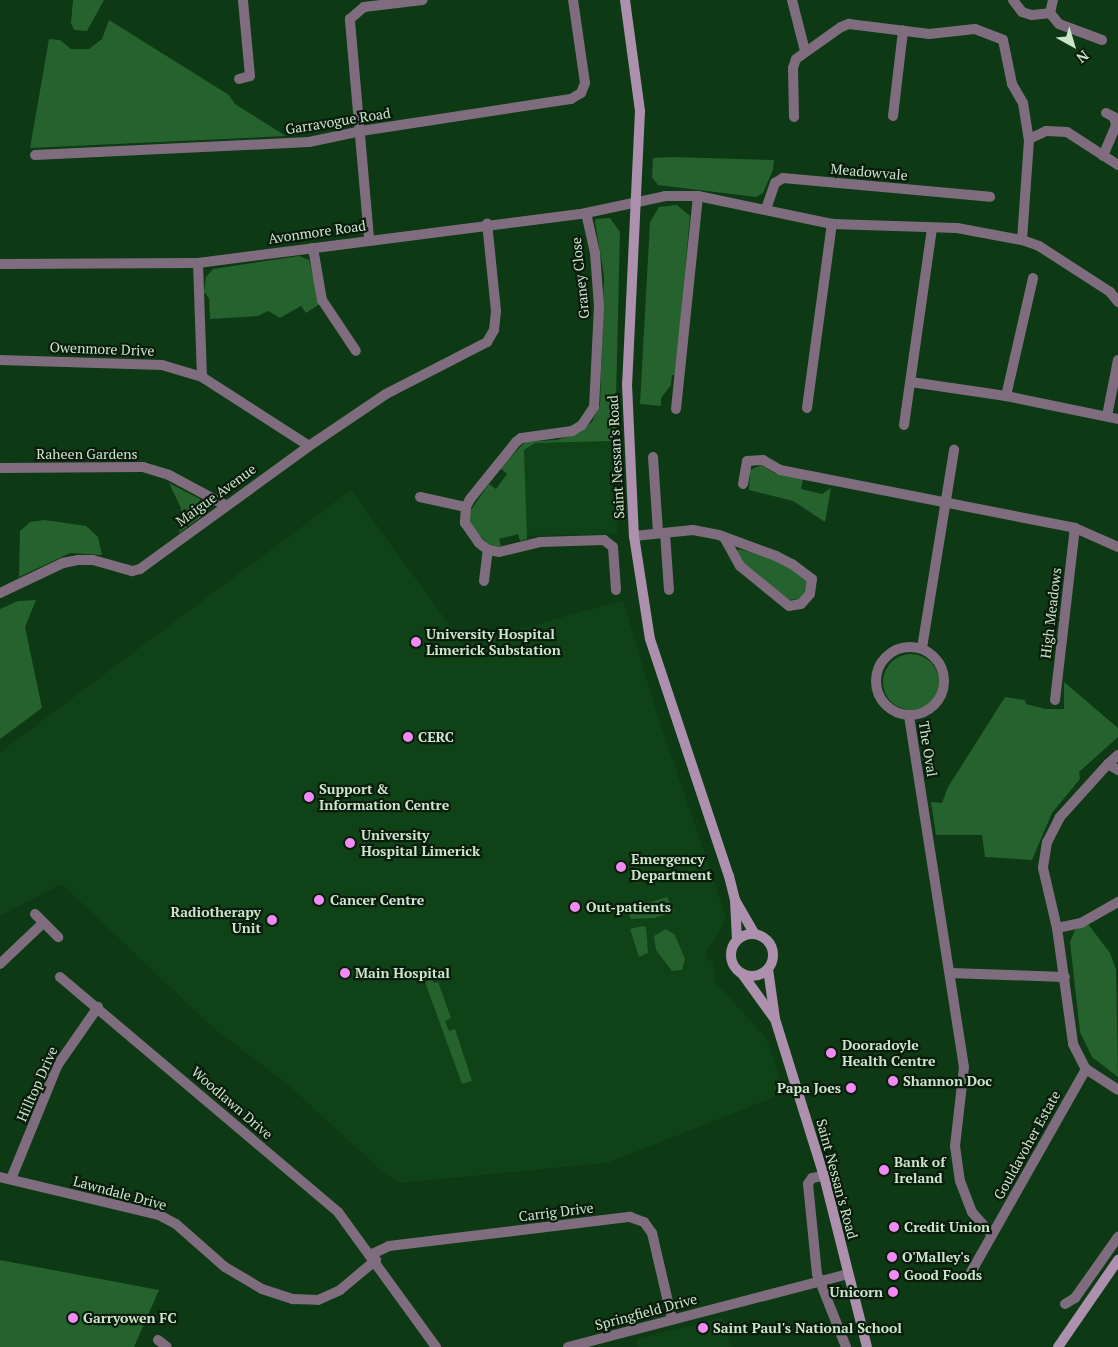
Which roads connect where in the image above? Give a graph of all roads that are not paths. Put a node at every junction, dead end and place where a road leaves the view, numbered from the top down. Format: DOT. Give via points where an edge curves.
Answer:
graph roads {
  1 [pos="243,0"];
  2 [pos="424,0"];
  3 [pos="573,0"];
  4 [pos="625,0"];
  5 [pos="792,0"];
  6 [pos="1014,0"];
  7 [pos="1053,0"];
  8 [pos="1050,13"];
  9 [pos="903,31"];
  10 [pos="1102,40"];
  11 [pos="805,51"];
  12 [pos="239,79"];
  13 [pos="1106,113"];
  14 [pos="893,116"];
  15 [pos="794,117"];
  16 [pos="361,131"];
  17 [pos="1030,139"];
  18 [pos="35,155"];
  19 [pos="1103,156"];
  20 [pos="1118,165"];
  21 [pos="698,196"];
  22 [pos="990,197"];
  23 [pos="636,201"];
  24 [pos="766,209"];
  25 [pos="586,212"];
  26 [pos="487,223"];
  27 [pos="832,224"];
  28 [pos="932,228"];
  29 [pos="369,238"];
  30 [pos="1022,240"];
  31 [pos="313,248"];
  32 [pos="198,262"];
  33 [pos="0,264"];
  34 [pos="1033,278"];
  35 [pos="1118,302"];
  36 [pos="356,351"];
  37 [pos="0,360"];
  38 [pos="1118,360"];
  39 [pos="202,378"];
  40 [pos="911,382"];
  41 [pos="1006,396"];
  42 [pos="807,408"];
  43 [pos="676,410"];
  44 [pos="1107,416"];
  45 [pos="1118,419"];
  46 [pos="904,425"];
  47 [pos="309,446"];
  48 [pos="954,450"];
  49 [pos="653,457"];
  50 [pos="0,468"];
  51 [pos="743,484"];
  52 [pos="420,497"];
  53 [pos="225,505"];
  54 [pos="947,505"];
  55 [pos="466,507"];
  56 [pos="1075,528"];
  57 [pos="662,533"];
  58 [pos="634,536"];
  59 [pos="724,537"];
  60 [pos="1118,547"];
  61 [pos="488,550"];
  62 [pos="484,581"];
  63 [pos="616,590"];
  64 [pos="669,590"];
  65 [pos="0,594"];
  66 [pos="922,648"];
  67 [pos="1055,700"];
  68 [pos="909,716"];
  69 [pos="1118,755"];
  70 [pos="1108,764"];
  71 [pos="1118,770"];
  72 [pos="735,900"];
  73 [pos="1118,902"];
  74 [pos="35,914"];
  75 [pos="43,923"];
  76 [pos="1057,928"];
  77 [pos="755,934"];
  78 [pos="58,937"];
  79 [pos="738,940"];
  80 [pos="0,964"];
  81 [pos="768,969"];
  82 [pos="950,973"];
  83 [pos="743,975"];
  84 [pos="60,977"];
  85 [pos="1065,977"];
  86 [pos="98,1007"];
  87 [pos="774,1019"];
  88 [pos="1086,1068"];
  89 [pos="1118,1090"];
  90 [pos="824,1176"];
  91 [pos="0,1177"];
  92 [pos="11,1179"];
  93 [pos="992,1234"];
  94 [pos="1118,1237"];
  95 [pos="374,1257"];
  96 [pos="1118,1260"];
  97 [pos="848,1274"];
  98 [pos="970,1274"];
  99 [pos="819,1282"];
  100 [pos="1065,1304"];
  101 [pos="672,1319"];
  102 [pos="158,1340"];
  103 [pos="167,1347"];
  104 [pos="436,1347"];
  105 [pos="568,1347"];
  106 [pos="846,1347"];
  107 [pos="867,1347"];
  108 [pos="1058,1347"];
  1 -- 12 [label="street" via="250,76"];
  2 -- 16 [label="street" via="364,7 350,19"];
  3 -- 16 [label="street, Garravogue Road" via="585,83 581,93 571,99"];
  4 -- 23 [label="main road, Saint Nessan's Road" via="640,111"];
  5 -- 11 [label="street"];
  6 -- 8 [label="street" via="1022,12 1032,15"];
  7 -- 8 [label="street"];
  8 -- 10 [label="street" via="1059,24"];
  9 -- 11 [label="street" via="849,24"];
  9 -- 14 [label="street"];
  9 -- 17 [label="street" via="947,34 975,29 1003,40 1012,84 1022,102"];
  11 -- 15 [label="street" via="796,58 793,68"];
  13 -- 19 [label="street" via="1114,117 1116,126"];
  16 -- 18 [label="street, Garravogue Road" via="309,142"];
  16 -- 29 [label="street"];
  17 -- 19 [label="street" via="1046,131 1067,132"];
  17 -- 30 [label="street"];
  19 -- 20 [label="street"];
  21 -- 23 [label="street" via="665,196"];
  21 -- 24 [label="street"];
  21 -- 43 [label="street"];
  22 -- 24 [label="street, Meadowvale" via="783,178 775,183"];
  23 -- 25 [label="street, Avonmore Road"];
  23 -- 58 [label="main road, Saint Nessan's Road" via="627,384"];
  24 -- 27 [label="street"];
  25 -- 26 [label="street, Avonmore Road"];
  25 -- 55 [label="street, Graney Close" via="595,253 600,306 594,407 582,424 562,434 521,438"];
  26 -- 29 [label="street, Avonmore Road"];
  26 -- 47 [label="street, Maigue Avenue" via="496,311 494,330 487,342 386,394"];
  27 -- 28 [label="street"];
  27 -- 42 [label="street"];
  28 -- 30 [label="street" via="957,228"];
  28 -- 40 [label="street"];
  29 -- 31 [label="street, Avonmore Road"];
  30 -- 35 [label="street" via="1039,246 1110,292"];
  31 -- 32 [label="street, Avonmore Road"];
  31 -- 36 [label="street" via="322,300"];
  32 -- 33 [label="street, Avonmore Road"];
  32 -- 39 [label="street"];
  34 -- 41 [label="street"];
  37 -- 39 [label="street, Owenmore Drive" via="162,365"];
  38 -- 44 [label="street"];
  39 -- 47 [label="street, Owenmore Drive"];
  40 -- 41 [label="street"];
  40 -- 46 [label="street"];
  41 -- 44 [label="street"];
  44 -- 45 [label="street"];
  47 -- 53 [label="street, Maigue Avenue"];
  48 -- 54 [label="street"];
  49 -- 57 [label="street"];
  50 -- 53 [label="street, Raheen Gardens" via="143,467 169,475"];
  51 -- 54 [label="street" via="744,465 750,458 763,460 780,470"];
  52 -- 55 [label="street"];
  53 -- 65 [label="street, Maigue Avenue" via="140,568 132,571 93,560 78,560 63,563"];
  54 -- 56 [label="street"];
  54 -- 66 [label="street"];
  55 -- 61 [label="street" via="465,523"];
  56 -- 60 [label="street"];
  56 -- 67 [label="street, High Meadows"];
  57 -- 58 [label="street"];
  57 -- 59 [label="street" via="692,530"];
  57 -- 64 [label="street"];
  58 -- 72 [label="main road, Saint Nessan's Road" via="652,646"];
  59 -- 59 [label="street" via="776,556 808,574 814,585 810,594 801,604 789,606 740,566"];
  61 -- 62 [label="street"];
  61 -- 63 [label="street" via="499,552 540,542 604,540 613,547"];
  66 -- 68 [label="street, The Oval" via="942,670 944,687 937,703 924,713"];
  66 -- 68 [label="street, The Oval" via="905,648 891,653 880,665 876,684 881,700 893,712"];
  68 -- 82 [label="street, The Oval"];
  69 -- 70 [label="street"];
  70 -- 71 [label="street"];
  70 -- 76 [label="street" via="1060,817 1047,842 1043,868"];
  72 -- 77 [label="main road, Saint Nessan's Road"];
  72 -- 79 [label="main road, Saint Nessan's Road"];
  73 -- 76 [label="street" via="1081,923"];
  74 -- 75 [label="street"];
  75 -- 78 [label="street"];
  75 -- 80 [label="street"];
  76 -- 85 [label="street"];
  77 -- 79 [label="main road"];
  77 -- 81 [label="main road" via="772,948"];
  79 -- 83 [label="main road" via="731,952 731,960"];
  81 -- 83 [label="main road" via="758,976"];
  81 -- 87 [label="main road, Saint Nessan's Road"];
  82 -- 85 [label="street"];
  82 -- 93 [label="street" via="964,1067 955,1146 960,1181 972,1212"];
  83 -- 87 [label="main road, Saint Nessan's Road"];
  84 -- 86 [label="street, Woodlawn Drive"];
  85 -- 88 [label="street" via="1073,1044"];
  86 -- 92 [label="street, Hilltop Drive" via="57,1066"];
  86 -- 95 [label="street, Woodlawn Drive" via="338,1212"];
  87 -- 90 [label="main road, Saint Nessan's Road"];
  88 -- 89 [label="street"];
  88 -- 93 [label="street, Gouldavoher Estate"];
  90 -- 97 [label="main road, Saint Nessan's Road"];
  90 -- 99 [label="street" via="812,1178 808,1184"];
  91 -- 92 [label="street, Lawndale Drive"];
  92 -- 95 [label="street, Lawndale Drive" via="159,1215 176,1224 225,1267 262,1289 293,1300 318,1300 340,1290"];
  93 -- 98 [label="street, Gouldavoher Estate"];
  94 -- 100 [label="street" via="1075,1298"];
  95 -- 101 [label="street, Carrig Drive" via="389,1246 630,1217 644,1222 652,1232"];
  95 -- 104 [label="street"];
  96 -- 108 [label="main road"];
  97 -- 99 [label="street, Springfield Drive"];
  97 -- 107 [label="main road, Saint Nessan's Road"];
  99 -- 101 [label="street, Springfield Drive"];
  99 -- 106 [label="street"];
  101 -- 105 [label="street, Springfield Drive"];
  102 -- 103 [label="street"];
}
